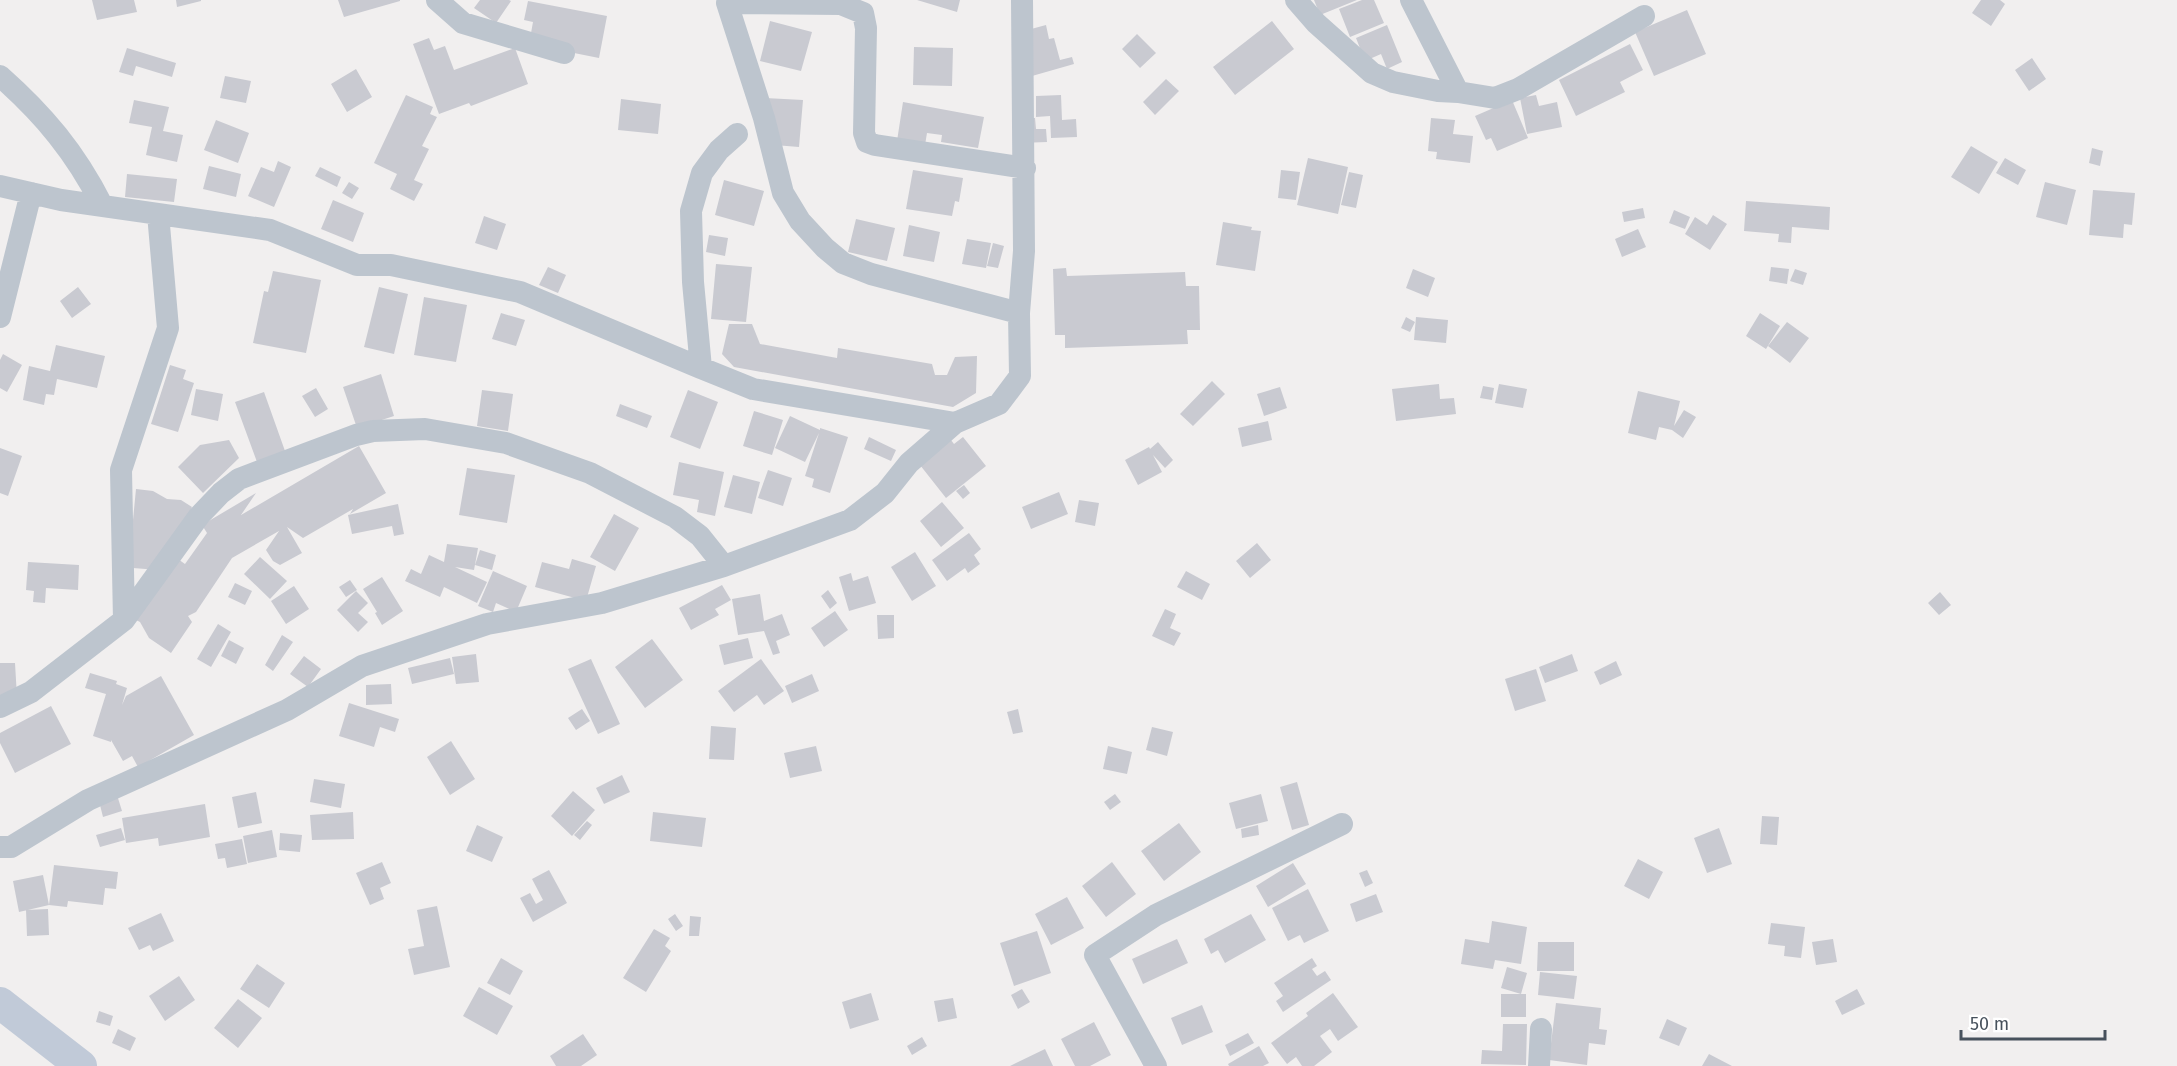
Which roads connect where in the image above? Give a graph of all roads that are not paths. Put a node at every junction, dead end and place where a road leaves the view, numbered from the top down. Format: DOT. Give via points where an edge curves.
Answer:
graph roads {
  1 [pos="437,0"];
  2 [pos="1022,0"];
  3 [pos="1296,0"];
  4 [pos="1411,0"];
  5 [pos="721,2"];
  6 [pos="1644,16"];
  7 [pos="564,53"];
  8 [pos="0,76"];
  9 [pos="1458,92"];
  10 [pos="737,134"];
  11 [pos="1025,168"];
  12 [pos="0,186"];
  13 [pos="31,193"];
  14 [pos="102,205"];
  15 [pos="158,213"];
  16 [pos="1019,313"];
  17 [pos="0,317"];
  18 [pos="701,368"];
  19 [pos="955,423"];
  20 [pos="724,566"];
  21 [pos="124,620"];
  22 [pos="0,707"];
  23 [pos="1342,824"];
  24 [pos="0,847"];
  25 [pos="0,1003"];
  26 [pos="1541,1029"];
  27 [pos="81,1066"];
  28 [pos="1156,1066"];
  29 [pos="1539,1066"];
  1 -- 7 [label="street" via="464,23"];
  2 -- 11 [label="street"];
  3 -- 9 [label="street" via="1372,73 1393,82"];
  4 -- 9 [label="street"];
  5 -- 11 [label="street" via="842,4 863,13 867,142"];
  5 -- 16 [label="street" via="764,118 783,193 800,221 825,248 843,263 871,274"];
  6 -- 9 [label="street" via="1518,89 1495,98"];
  8 -- 14 [label="street" via="60,136"];
  10 -- 18 [label="street" via="702,172 691,211"];
  11 -- 16 [label="street"];
  12 -- 13 [label="street"];
  13 -- 14 [label="street"];
  13 -- 17 [label="street"];
  14 -- 15 [label="street"];
  15 -- 18 [label="street" via="270,230 357,265 391,265 520,292"];
  15 -- 21 [label="street" via="168,328 121,470"];
  16 -- 19 [label="street" via="1020,376 999,404"];
  18 -- 19 [label="street" via="753,388"];
  19 -- 20 [label="street" via="909,463 885,493 850,520"];
  20 -- 21 [label="street" via="700,536 675,518 590,473 506,443 425,429 373,431 239,479 199,516"];
  20 -- 24 [label="street" via="602,603 487,624 362,666 287,710 88,800 11,847"];
  21 -- 22 [label="street" via="31,692"];
  23 -- 28 [label="street" via="1156,915 1095,955"];
  25 -- 27 [label="main road"];
  26 -- 29 [label="street"];
}
